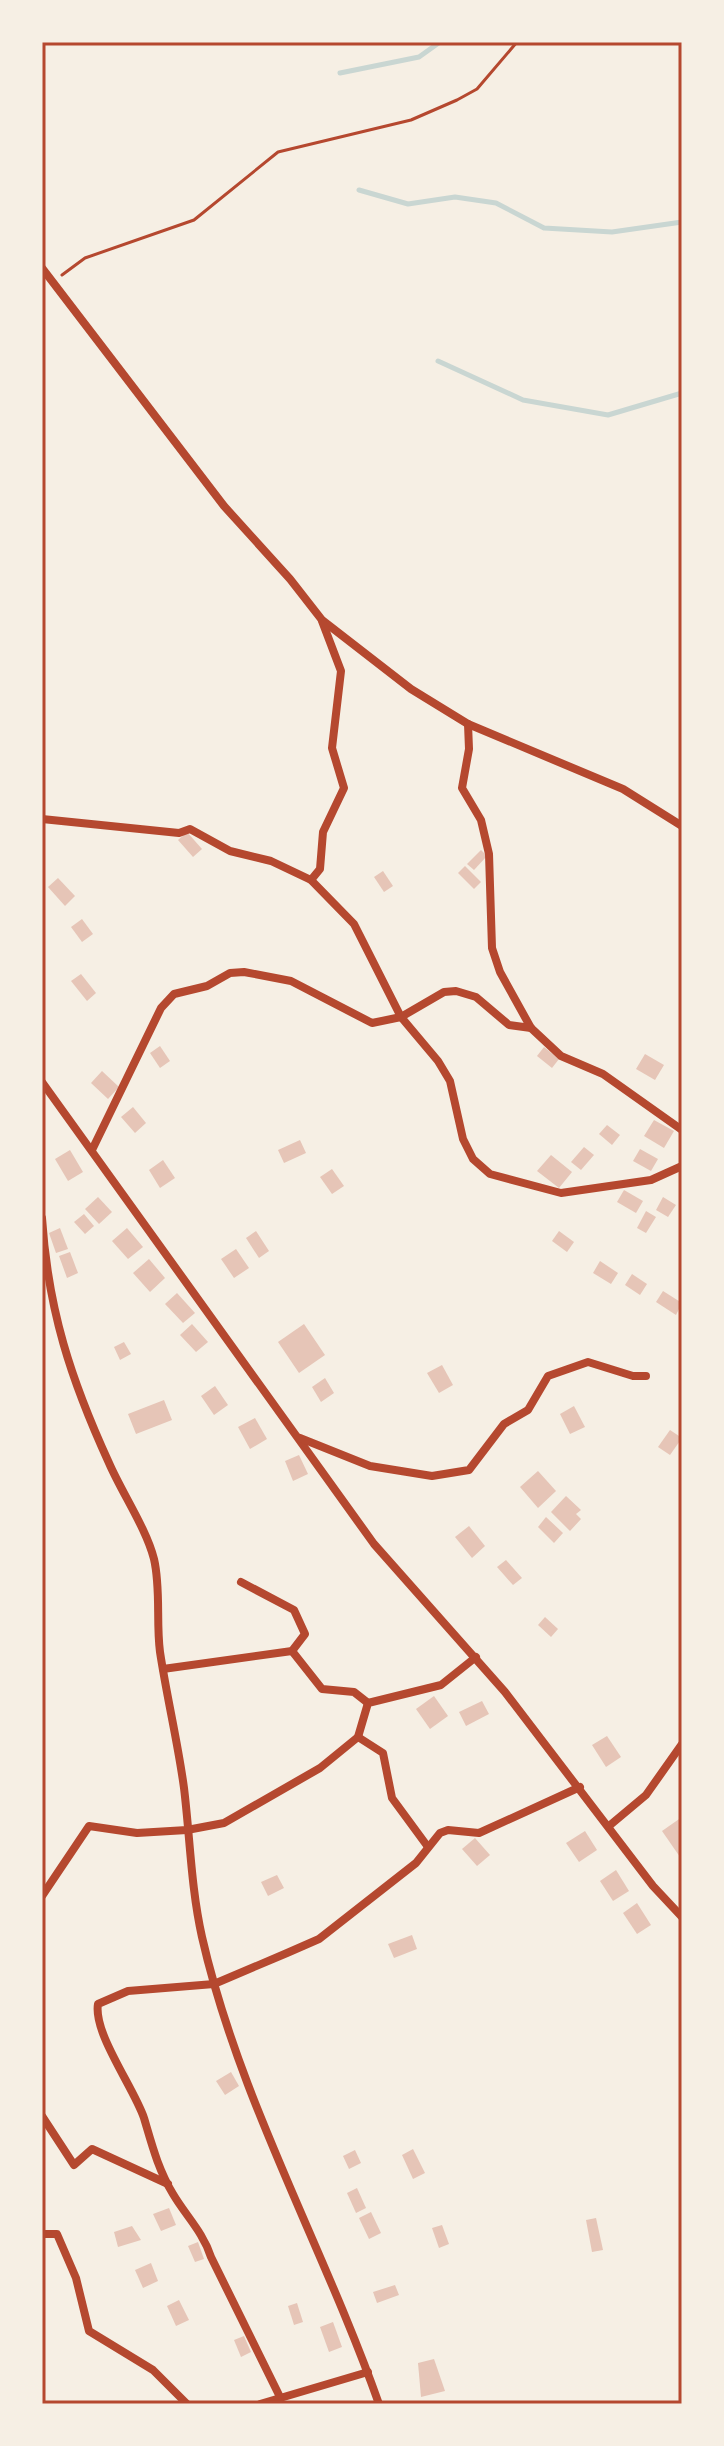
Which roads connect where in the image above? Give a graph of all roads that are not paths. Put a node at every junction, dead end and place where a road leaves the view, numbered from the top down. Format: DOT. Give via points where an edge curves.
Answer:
graph roads {
  1 [pos="42,268"];
  2 [pos="322,620"];
  3 [pos="468,724"];
  4 [pos="42,819"];
  5 [pos="682,826"];
  6 [pos="311,880"];
  7 [pos="401,1017"];
  8 [pos="531,1028"];
  9 [pos="42,1082"];
  10 [pos="682,1130"];
  11 [pos="92,1150"];
  12 [pos="682,1166"];
  13 [pos="42,1218"];
  14 [pos="646,1376"];
  15 [pos="299,1438"];
  16 [pos="241,1582"];
  17 [pos="292,1651"];
  18 [pos="476,1657"];
  19 [pos="163,1669"];
  20 [pos="368,1703"];
  21 [pos="358,1737"];
  22 [pos="682,1744"];
  23 [pos="580,1787"];
  24 [pos="609,1826"];
  25 [pos="187,1830"];
  26 [pos="428,1847"];
  27 [pos="42,1896"];
  28 [pos="682,1917"];
  29 [pos="214,1984"];
  30 [pos="42,2116"];
  31 [pos="168,2184"];
  32 [pos="42,2234"];
  33 [pos="368,2372"];
  34 [pos="280,2397"];
  35 [pos="187,2404"];
  36 [pos="260,2404"];
  37 [pos="379,2404"];
  1 -- 2 [label="street" via="224,506"];
  2 -- 3 [label="street" via="411,689"];
  2 -- 6 [label="street" via="341,671 332,748 344,788 323,832 320,869"];
  3 -- 5 [label="street" via="623,789"];
  3 -- 8 [label="street" via="462,788 481,820 489,854 492,948"];
  4 -- 6 [label="street" via="179,833 190,829 230,851 271,861"];
  6 -- 7 [label="street" via="354,924"];
  7 -- 8 [label="street" via="444,992 456,991 476,997 509,1025"];
  7 -- 11 [label="street" via="372,1023 291,981 244,972 174,994 149,1031"];
  7 -- 12 [label="street" via="450,1081 463,1139 473,1159 490,1174 561,1193 651,1180"];
  8 -- 10 [label="street" via="561,1056 603,1074"];
  9 -- 11 [label="street"];
  11 -- 15 [label="street"];
  13 -- 19 [label="street" via="46,1278 60,1341 155,1562"];
  14 -- 15 [label="street" via="588,1362 548,1376 528,1410 504,1424 469,1470 432,1476 370,1466"];
  15 -- 18 [label="street" via="374,1544"];
  16 -- 17 [label="street" via="294,1610 305,1634"];
  17 -- 19 [label="street"];
  17 -- 20 [label="street" via="322,1689 354,1692"];
  18 -- 20 [label="street" via="441,1685"];
  18 -- 23 [label="street"];
  19 -- 25 [label="street"];
  20 -- 21 [label="street"];
  21 -- 25 [label="street" via="280,1793 224,1823"];
  21 -- 26 [label="street" via="383,1753 392,1798"];
  22 -- 24 [label="street" via="646,1795"];
  23 -- 24 [label="street"];
  23 -- 26 [label="street" via="479,1833 440,1833"];
  24 -- 28 [label="street"];
  25 -- 27 [label="street" via="125,1833 89,1826"];
  25 -- 29 [label="street"];
  26 -- 29 [label="street" via="416,1863 319,1939"];
  29 -- 31 [label="street" via="128,1991 98,2004 109,2043 143,2117 152,2155"];
  29 -- 33 [label="street" via="288,2184"];
  30 -- 31 [label="street" via="74,2165 92,2149"];
  31 -- 34 [label="street" via="204,2237"];
  32 -- 35 [label="street" via="57,2234 76,2278 89,2331 153,2370"];
  33 -- 34 [label="street"];
  33 -- 37 [label="street"];
  34 -- 36 [label="street"];
}
